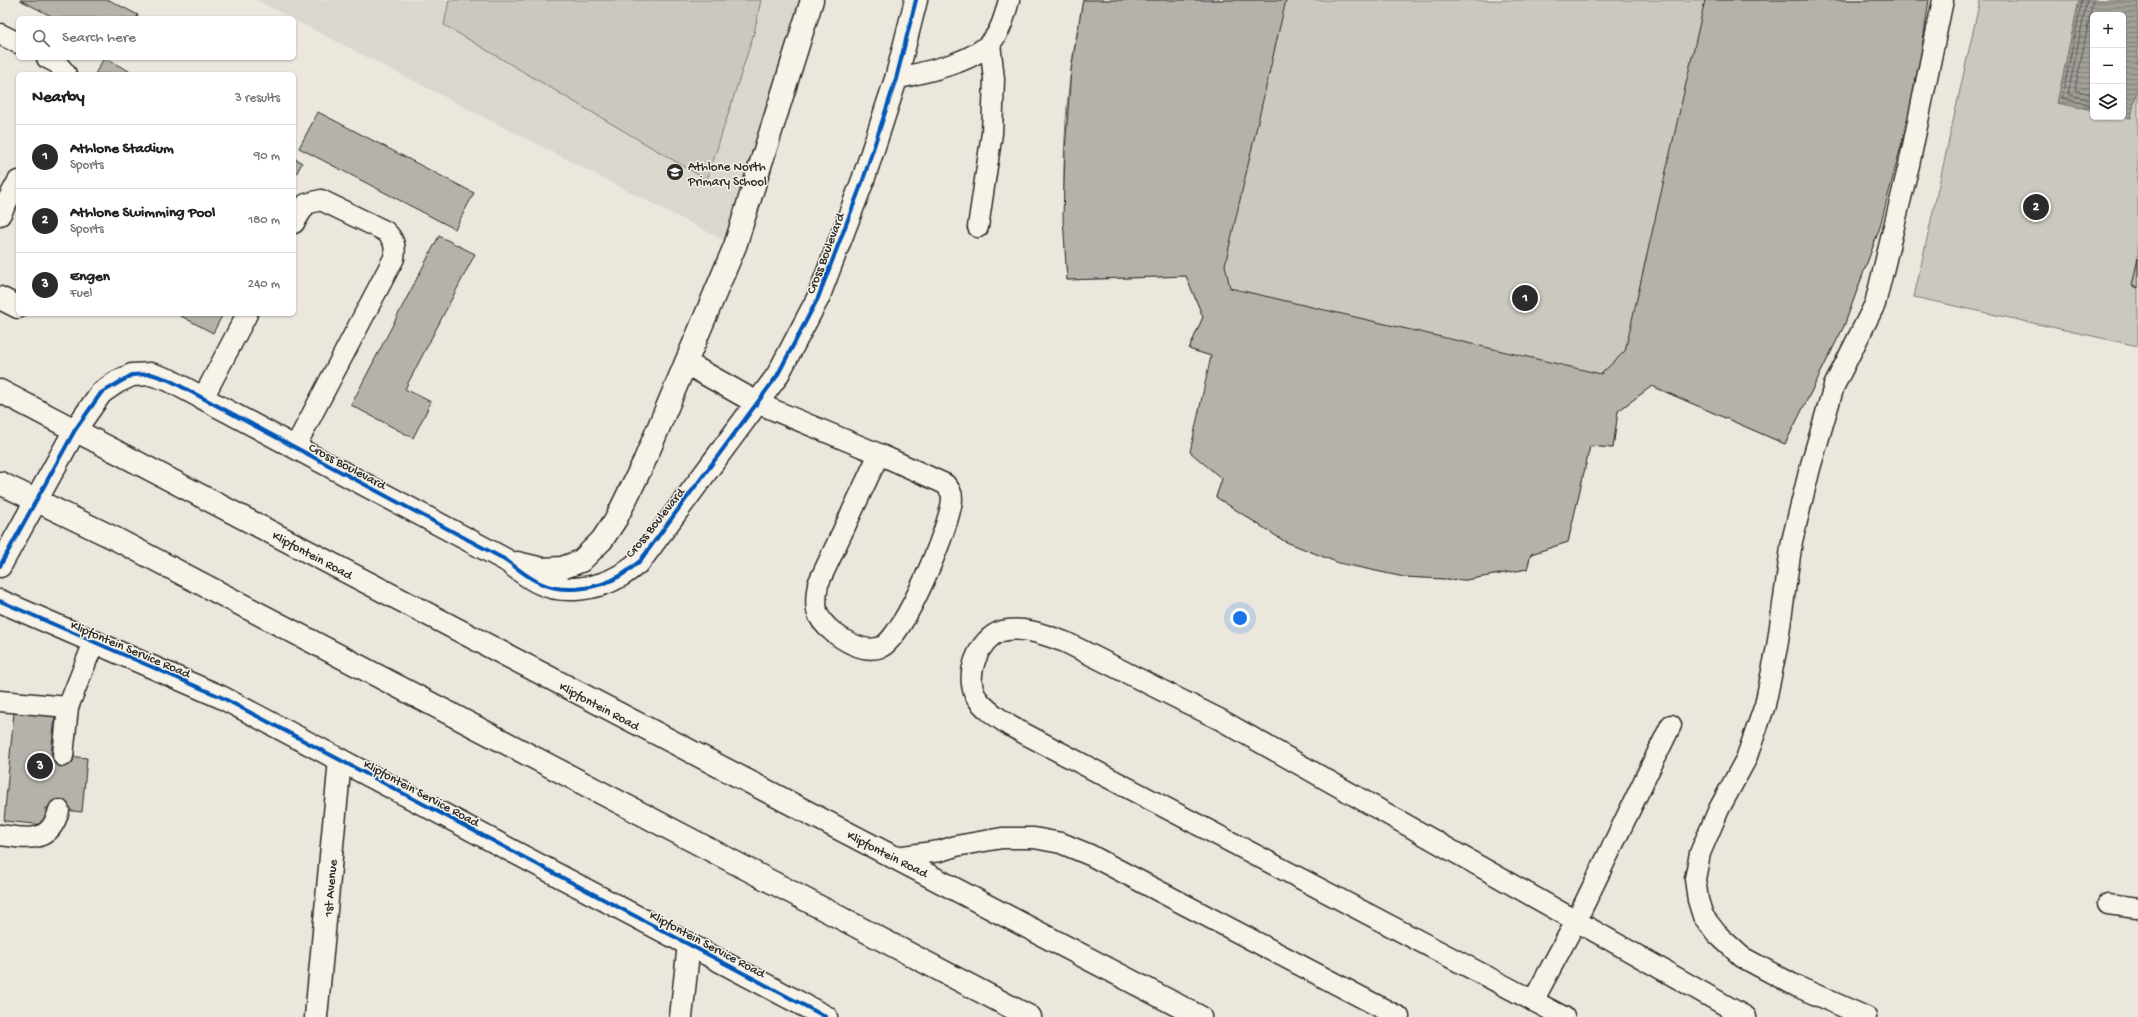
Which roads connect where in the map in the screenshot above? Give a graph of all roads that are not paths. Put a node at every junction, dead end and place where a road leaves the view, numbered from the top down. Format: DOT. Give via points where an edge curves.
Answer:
graph roads {
  1 [pos="812,0"];
  2 [pos="916,0"];
  3 [pos="1009,0"];
  4 [pos="1943,0"];
  5 [pos="0,34"];
  6 [pos="16,42"];
  7 [pos="990,43"];
  8 [pos="50,60"];
  9 [pos="65,72"];
  10 [pos="896,79"];
  11 [pos="16,185"];
  12 [pos="0,215"];
  13 [pos="296,220"];
  14 [pos="978,227"];
  15 [pos="0,298"];
  16 [pos="16,306"];
  17 [pos="245,316"];
  18 [pos="686,363"];
  19 [pos="0,391"];
  20 [pos="201,397"];
  21 [pos="757,403"];
  22 [pos="75,430"];
  23 [pos="295,447"];
  24 [pos="879,454"];
  25 [pos="0,482"];
  26 [pos="36,500"];
  27 [pos="506,560"];
  28 [pos="0,566"];
  29 [pos="0,601"];
  30 [pos="94,642"];
  31 [pos="0,701"];
  32 [pos="68,707"];
  33 [pos="1671,724"];
  34 [pos="63,756"];
  35 [pos="340,760"];
  36 [pos="59,810"];
  37 [pos="0,835"];
  38 [pos="896,857"];
  39 [pos="2108,904"];
  40 [pos="2138,908"];
  41 [pos="1576,921"];
  42 [pos="688,944"];
  43 [pos="1533,1001"];
  44 [pos="316,1017"];
  45 [pos="681,1017"];
  46 [pos="826,1017"];
  47 [pos="1030,1017"];
  48 [pos="1200,1017"];
  49 [pos="1399,1017"];
  50 [pos="1564,1017"];
  51 [pos="1746,1017"];
  52 [pos="1866,1017"];
  1 -- 18 [label="street, Cross Boulevard" via="735,246"];
  2 -- 10 [label="street, Cross Boulevard"];
  3 -- 7 [label="lane" via="1001,27"];
  4 -- 52 [label="lane" via="1909,165 1875,304 1834,386 1810,468 1792,541 1777,647 1765,705 1746,759 1719,809 1700,853 1695,879 1703,916 1717,934 1742,957 1796,986"];
  5 -- 6 [label="lane"];
  7 -- 10 [label="lane" via="974,54 949,65"];
  7 -- 14 [label="lane" via="994,79 992,133"];
  8 -- 9 [label="lane"];
  10 -- 21 [label="street, Cross Boulevard" via="863,180 818,298 777,376"];
  11 -- 12 [label="lane"];
  13 -- 23 [label="lane" via="306,204 321,200 385,231 391,236 395,251 394,258"];
  15 -- 16 [label="street"];
  17 -- 20 [label="lane" via="203,398"];
  18 -- 21 [label="street"];
  18 -- 27 [label="street, Cross Boulevard" via="644,462 616,519 602,540 581,561 562,568 542,569"];
  19 -- 22 [label="street, Klipfontein Road"];
  20 -- 22 [label="street, Cross Boulevard" via="169,380 151,374 132,375 101,393"];
  20 -- 23 [label="street, Cross Boulevard"];
  21 -- 24 [label="lane"];
  21 -- 27 [label="street, Cross Boulevard" via="640,561 620,576 598,585 575,589 558,588 540,583"];
  22 -- 26 [label="street, Cross Boulevard"];
  22 -- 38 [label="street, Klipfontein Road" via="744,781"];
  23 -- 27 [label="street, Cross Boulevard"];
  24 -- 24 [label="lane" via="945,484 952,496 943,536 899,630 882,647 871,649 858,647 834,633 819,620 815,601 818,584"];
  25 -- 26 [label="street"];
  26 -- 28 [label="street, Cross Boulevard"];
  26 -- 47 [label="street" via="369,670"];
  29 -- 30 [label="street, Klipfontein Service Road"];
  30 -- 32 [label="lane"];
  30 -- 35 [label="street, Klipfontein Service Road" via="221,697"];
  31 -- 32 [label="lane"];
  32 -- 34 [label="lane"];
  33 -- 41 [label="lane"];
  35 -- 42 [label="street, Klipfontein Service Road"];
  35 -- 44 [label="street, 1st Avenue"];
  36 -- 37 [label="lane" via="52,827 41,836 32,838"];
  38 -- 48 [label="street, Klipfontein Road"];
  38 -- 49 [label="lane" via="1002,838 1034,838 1061,843 1090,855"];
  39 -- 40 [label="lane"];
  41 -- 43 [label="lane"];
  41 -- 43 [label="lane" via="1221,720 1065,642 1040,632 1020,630 1002,632 991,637 981,648 973,666 972,685 977,698 990,712 1010,726"];
  41 -- 51 [label="lane"];
  42 -- 45 [label="street"];
  42 -- 46 [label="street, Klipfontein Service Road"];
  43 -- 50 [label="lane"];
}
